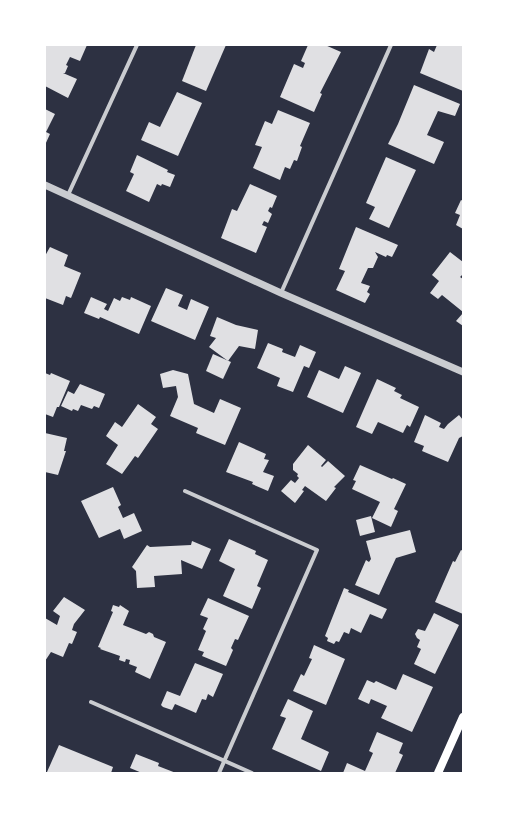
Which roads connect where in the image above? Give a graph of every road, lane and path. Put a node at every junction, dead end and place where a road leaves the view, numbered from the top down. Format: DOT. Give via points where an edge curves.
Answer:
graph roads {
  1 [pos="137,45"];
  2 [pos="391,45"];
  3 [pos="45,185"];
  4 [pos="68,195"];
  5 [pos="281,293"];
  6 [pos="463,372"];
  7 [pos="185,491"];
  8 [pos="91,702"];
  9 [pos="463,717"];
  10 [pos="224,761"];
  11 [pos="219,773"];
  12 [pos="252,773"];
  13 [pos="438,773"];
  1 -- 4 [label="street"];
  2 -- 5 [label="street"];
  3 -- 4 [label="street"];
  4 -- 5 [label="street"];
  5 -- 6 [label="street"];
  7 -- 10 [label="street" via="317,550"];
  8 -- 10 [label="street"];
  9 -- 13 [label="main road"];
  10 -- 11 [label="street"];
  10 -- 12 [label="street"];
}
